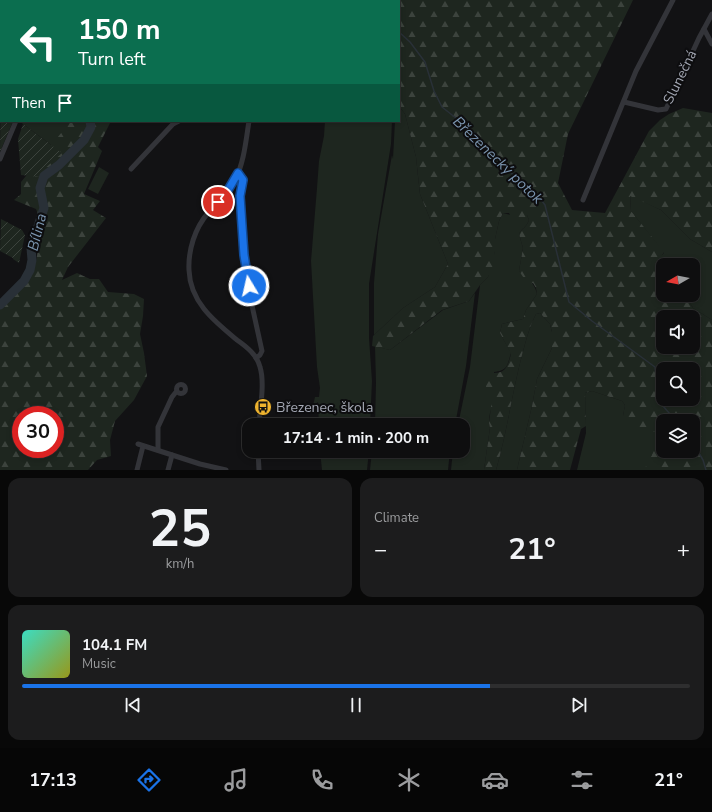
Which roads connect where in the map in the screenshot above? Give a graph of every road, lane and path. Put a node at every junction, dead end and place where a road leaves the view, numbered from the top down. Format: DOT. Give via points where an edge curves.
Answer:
graph roads {
  1 [pos="673,0"];
  2 [pos="712,14"];
  3 [pos="704,29"];
  4 [pos="712,44"];
  5 [pos="624,102"];
  6 [pos="16,122"];
  7 [pos="176,122"];
  8 [pos="249,122"];
  9 [pos="0,159"];
  10 [pos="131,169"];
  11 [pos="238,173"];
  12 [pos="583,200"];
  13 [pos="256,358"];
  14 [pos="176,392"];
  15 [pos="259,418"];
  16 [pos="158,450"];
  17 [pos="172,455"];
  18 [pos="258,458"];
  19 [pos="137,470"];
  20 [pos="168,470"];
  21 [pos="226,470"];
  22 [pos="259,470"];
  1 -- 5 [label="street" via="636,71"];
  2 -- 3 [label="street, Slunečná"];
  3 -- 4 [label="street, Slunečná"];
  3 -- 5 [label="street, Slunečná" via="666,109 658,110"];
  5 -- 12 [label="street"];
  6 -- 9 [label="street"];
  7 -- 10 [label="street"];
  8 -- 11 [label="street"];
  11 -- 13 [label="street" via="243,180 240,194 244,255 262,351"];
  11 -- 13 [label="street" via="228,190 199,226 191,251 189,276 194,293 204,310"];
  13 -- 15 [label="street" via="262,377"];
  14 -- 16 [label="street" via="158,427"];
  16 -- 17 [label="street"];
  16 -- 19 [label="street" via="140,445"];
  17 -- 20 [label="street"];
  17 -- 21 [label="street"];
  18 -- 22 [label="street"];
}
